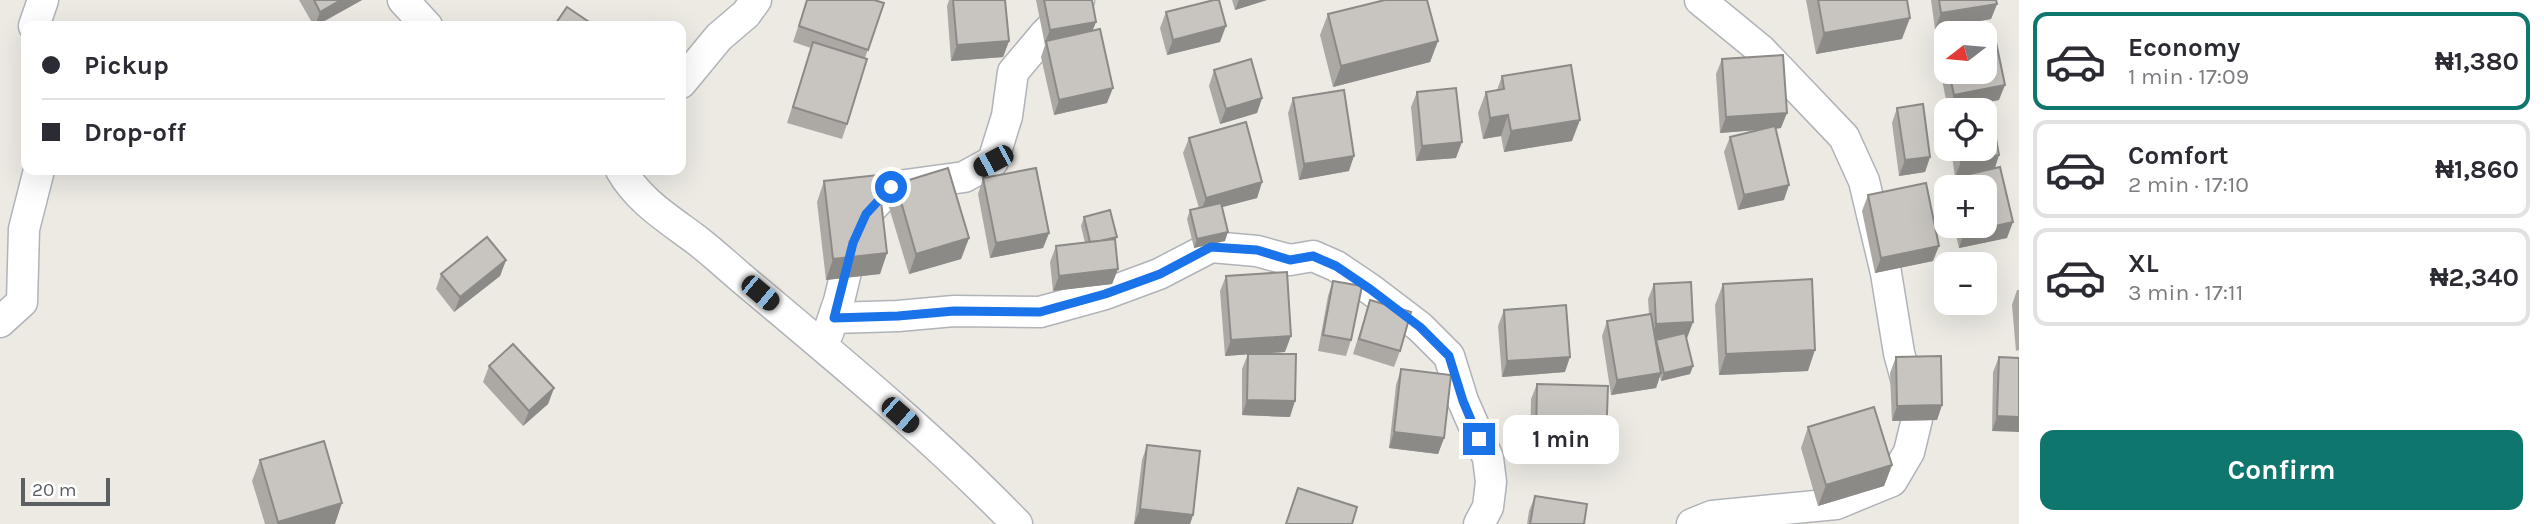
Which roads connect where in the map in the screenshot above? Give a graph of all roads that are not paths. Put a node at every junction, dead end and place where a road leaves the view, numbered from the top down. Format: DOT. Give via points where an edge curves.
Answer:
graph roads {
  1 [pos="43,0"];
  2 [pos="403,0"];
  3 [pos="756,0"];
  4 [pos="1079,0"];
  5 [pos="1700,0"];
  6 [pos="36,21"];
  7 [pos="422,21"];
  8 [pos="686,77"];
  9 [pos="38,175"];
  10 [pos="624,175"];
  11 [pos="834,318"];
  12 [pos="0,322"];
  13 [pos="823,347"];
  14 [pos="1017,524"];
  15 [pos="1479,524"];
  16 [pos="1692,524"];
  1 -- 6 [label="street"];
  2 -- 7 [label="street"];
  3 -- 8 [label="street"];
  4 -- 11 [label="street" via="1013,72 1007,116 993,161 964,177 891,187 866,214 853,243"];
  5 -- 16 [label="street" via="1761,50 1844,138 1864,181 1917,419 1909,452 1892,481 1836,504 1712,516"];
  9 -- 12 [label="street" via="24,229 22,302"];
  10 -- 13 [label="street" via="655,209"];
  11 -- 13 [label="street"];
  11 -- 15 [label="street" via="954,311 1040,312 1160,274 1211,247 1257,250 1290,260 1313,256 1370,289 1449,356 1488,458 1488,507"];
  13 -- 14 [label="street"];
}
